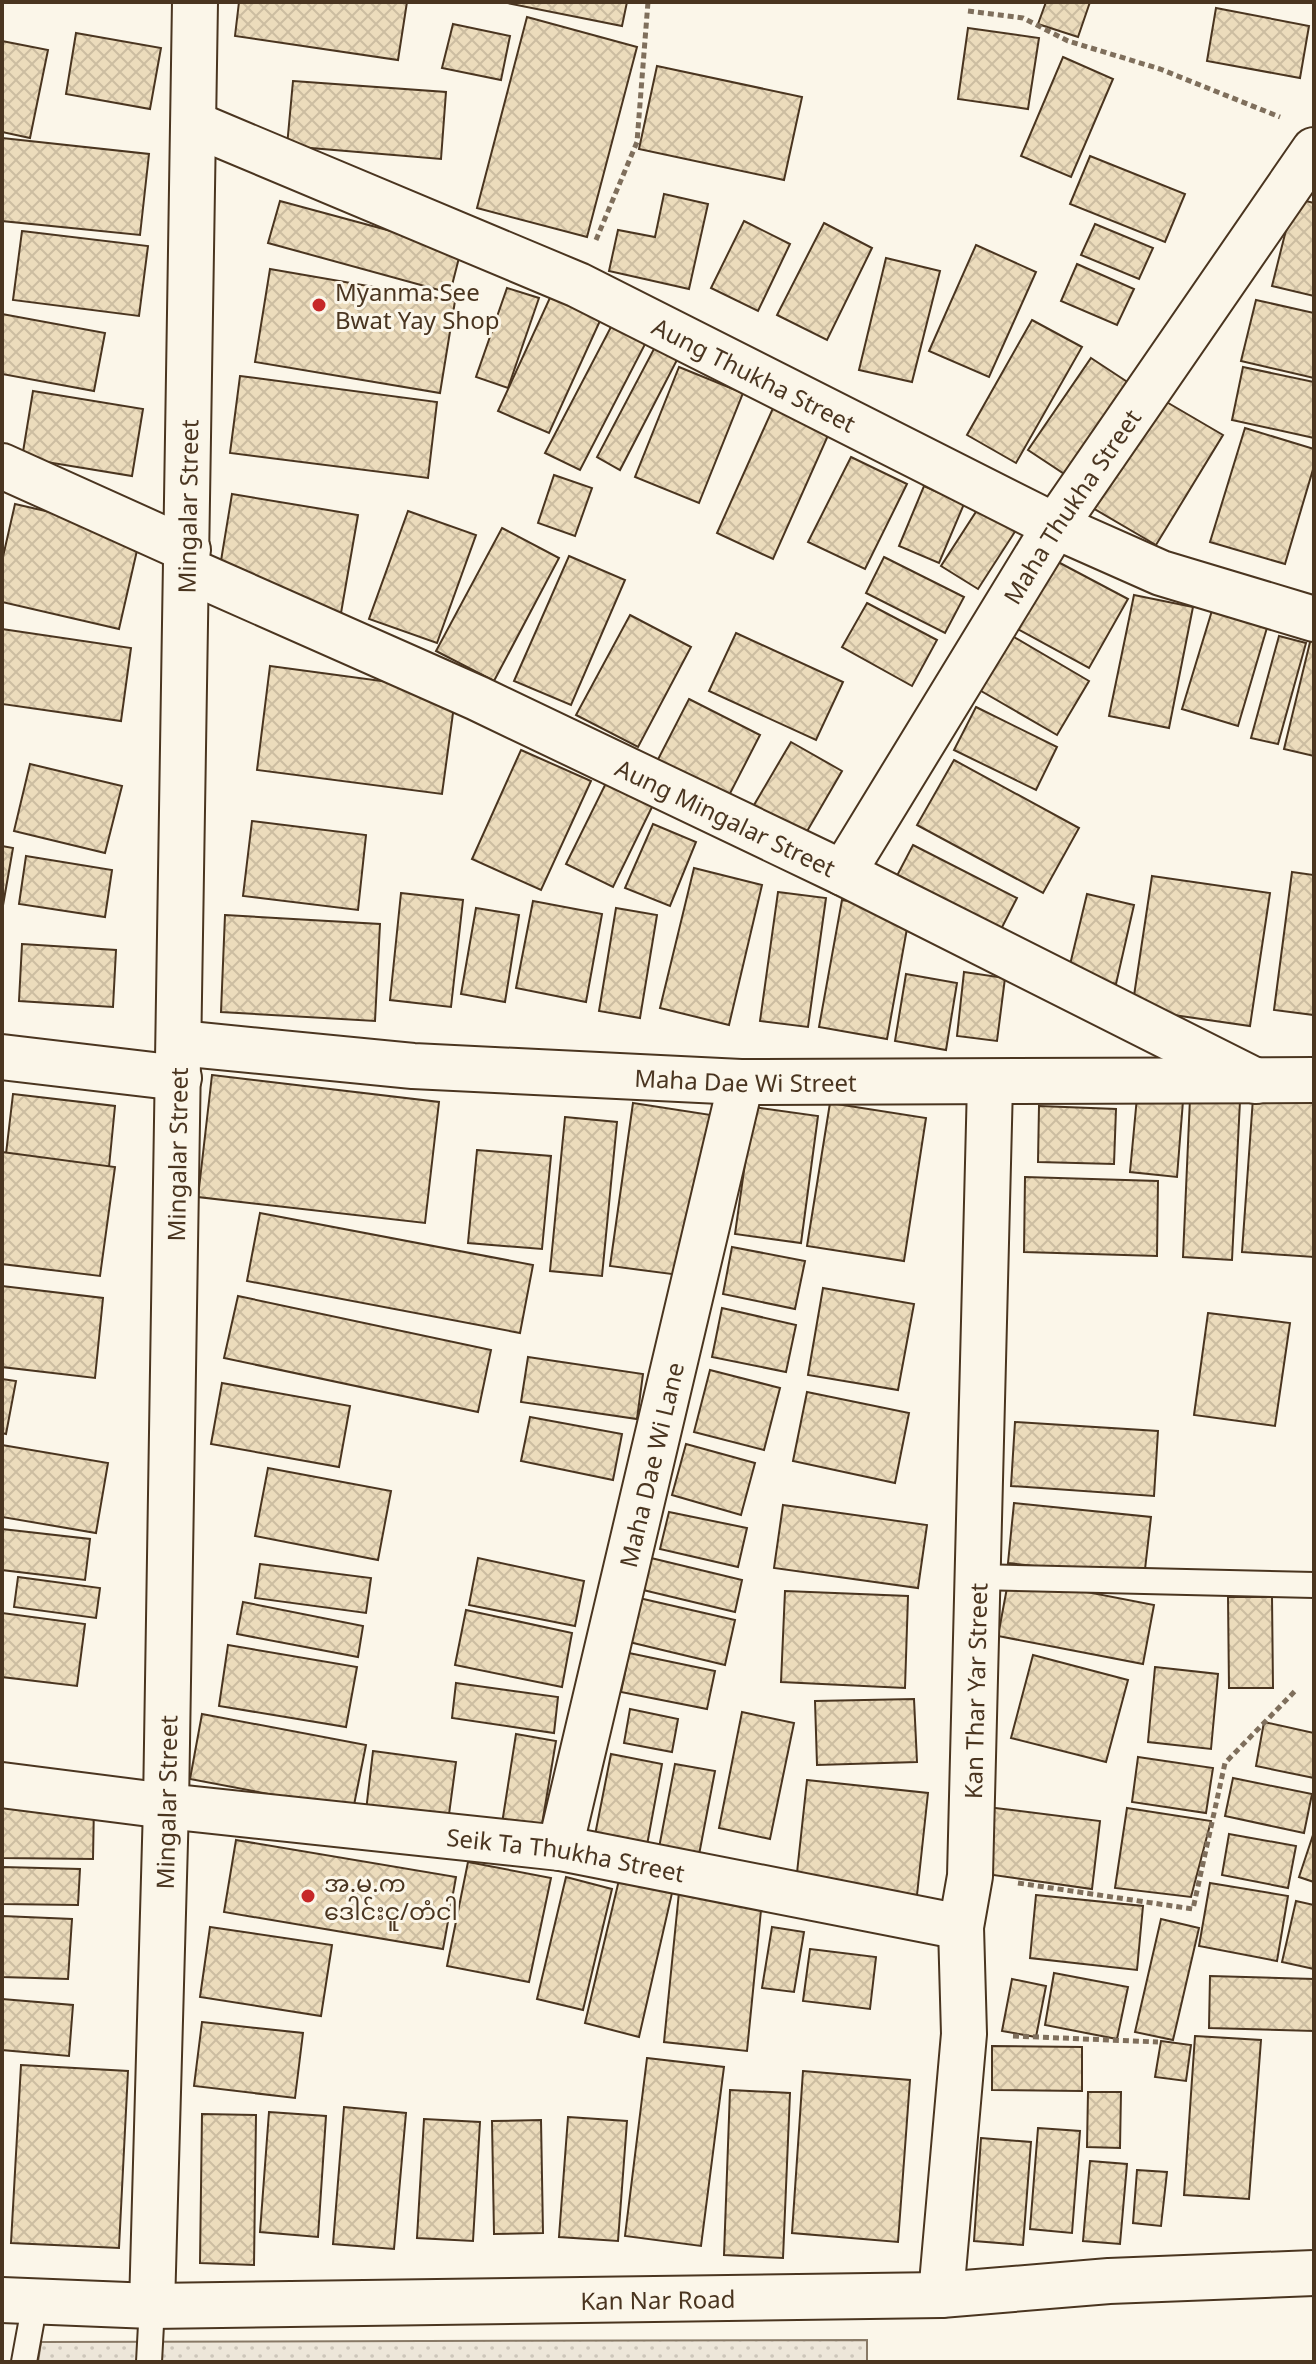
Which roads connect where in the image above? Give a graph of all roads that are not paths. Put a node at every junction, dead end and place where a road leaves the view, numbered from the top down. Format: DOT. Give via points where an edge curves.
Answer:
graph roads {
  1 [pos="195,2"];
  2 [pos="194,124"];
  3 [pos="1300,134"];
  4 [pos="2,466"];
  5 [pos="1055,526"];
  6 [pos="188,560"];
  7 [pos="1314,619"];
  8 [pos="843,873"];
  9 [pos="2,1057"];
  10 [pos="179,1061"];
  11 [pos="1314,1080"];
  12 [pos="1256,1081"];
  13 [pos="741,1082"];
  14 [pos="990,1084"];
  15 [pos="977,1577"];
  16 [pos="1314,1585"];
  17 [pos="2,1785"];
  18 [pos="166,1806"];
  19 [pos="560,1848"];
  20 [pos="961,1927"];
  21 [pos="1314,2273"];
  22 [pos="941,2295"];
  23 [pos="18,2301"];
  24 [pos="152,2306"];
  25 [pos="24,2362"];
  26 [pos="149,2362"];
  1 -- 2 [label="street, Mingalar Street"];
  2 -- 5 [label="street, Aung Thukha Street" via="578,285"];
  2 -- 6 [label="street, Mingalar Street"];
  3 -- 5 [label="street, Maha Thukha Street"];
  4 -- 6 [label="street, Aung Mingalar Street"];
  5 -- 7 [label="street, Aung Thukha Street" via="1161,573"];
  5 -- 8 [label="street, Maha Thukha Street"];
  6 -- 8 [label="street, Aung Mingalar Street"];
  6 -- 10 [label="street, Mingalar Street"];
  8 -- 12 [label="street, Aung Mingalar Street"];
  9 -- 10 [label="street, Maha Dae Wi Street"];
  10 -- 13 [label="street, Maha Dae Wi Street"];
  10 -- 18 [label="street, Mingalar Street"];
  11 -- 12 [label="street, Maha Dae Wi Street"];
  12 -- 14 [label="street, Maha Dae Wi Street"];
  13 -- 14 [label="street, Maha Dae Wi Street"];
  13 -- 19 [label="street, Maha Dae Wi Lane"];
  14 -- 15 [label="street, Kan Thar Yar Street"];
  15 -- 16 [label="lane"];
  15 -- 20 [label="street, Kan Thar Yar Street" via="970,1876"];
  17 -- 18 [label="street, Seik Ta Thukha Street"];
  18 -- 19 [label="street, Seik Ta Thukha Street"];
  18 -- 24 [label="street, Mingalar Street"];
  19 -- 20 [label="street, Seik Ta Thukha Street"];
  20 -- 22 [label="street, Kan Thar Yar Street" via="964,2034"];
  21 -- 22 [label="street, Kan Nar Road" via="1109,2281"];
  22 -- 24 [label="street, Kan Nar Road"];
  23 -- 24 [label="street, Kan Nar Road"];
  23 -- 25 [label="lane"];
  24 -- 26 [label="lane"];
}
